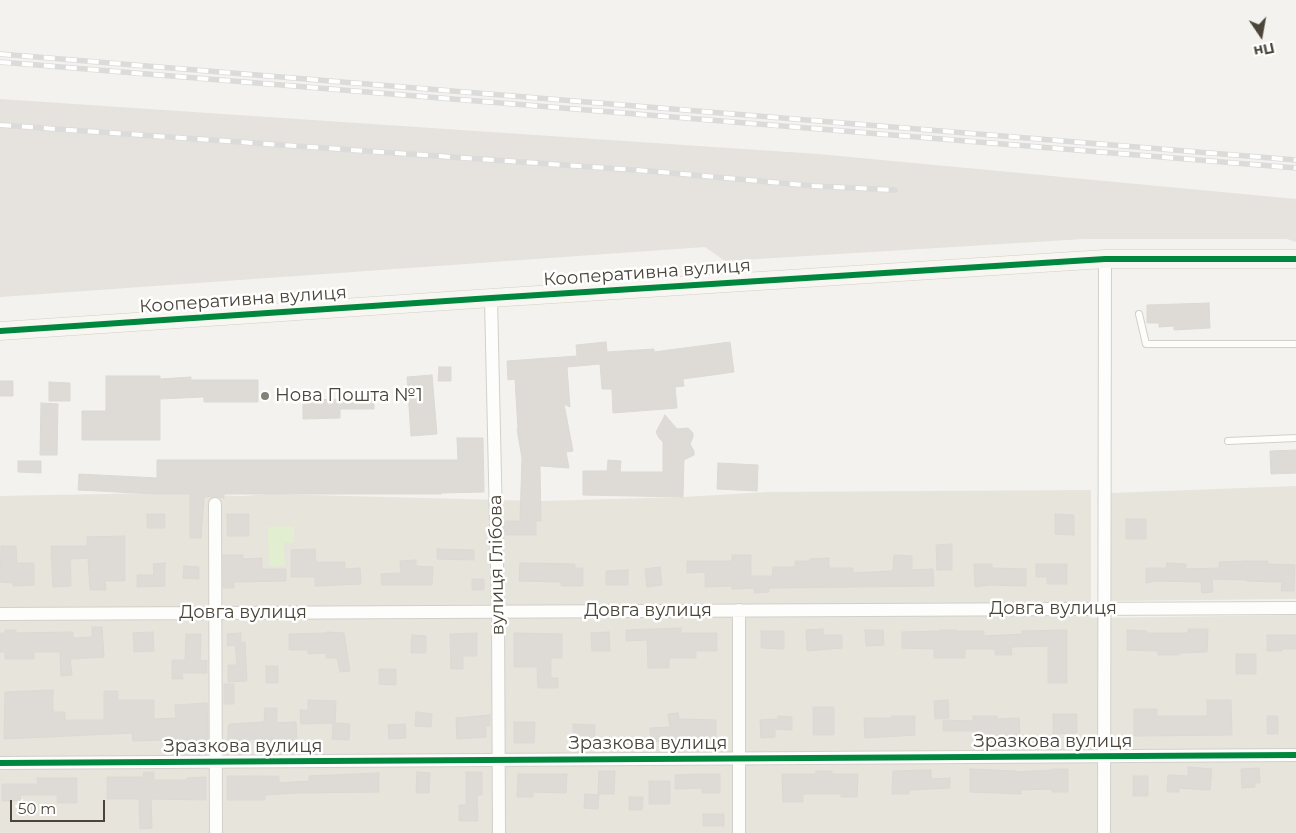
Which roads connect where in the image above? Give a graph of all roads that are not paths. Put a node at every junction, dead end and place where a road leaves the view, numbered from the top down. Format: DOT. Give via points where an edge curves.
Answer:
graph roads {
  1 [pos="1105,259"];
  2 [pos="1296,259"];
  3 [pos="491,298"];
  4 [pos="1139,314"];
  5 [pos="0,331"];
  6 [pos="1296,344"];
  7 [pos="1296,438"];
  8 [pos="1228,440"];
  9 [pos="215,504"];
  10 [pos="1103,608"];
  11 [pos="1296,608"];
  12 [pos="738,610"];
  13 [pos="498,611"];
  14 [pos="215,613"];
  15 [pos="0,614"];
  16 [pos="1296,755"];
  17 [pos="1104,756"];
  18 [pos="739,759"];
  19 [pos="499,760"];
  20 [pos="216,762"];
  21 [pos="0,763"];
  22 [pos="216,833"];
  23 [pos="499,833"];
  24 [pos="739,833"];
  25 [pos="1104,833"];
  1 -- 2 [label="street, Кооперативна вулиця"];
  1 -- 3 [label="street, Кооперативна вулиця"];
  1 -- 10 [label="street"];
  3 -- 5 [label="street, Кооперативна вулиця"];
  3 -- 13 [label="street, вулиця Глібова"];
  4 -- 6 [label="lane" via="1146,344"];
  7 -- 8 [label="lane"];
  9 -- 14 [label="street"];
  10 -- 11 [label="street, Довга вулиця"];
  10 -- 12 [label="street, Довга вулиця"];
  10 -- 17 [label="street"];
  12 -- 13 [label="street, Довга вулиця"];
  12 -- 18 [label="street"];
  13 -- 14 [label="street, Довга вулиця"];
  13 -- 19 [label="street, вулиця Глібова"];
  14 -- 15 [label="street, Довга вулиця"];
  14 -- 20 [label="street"];
  16 -- 17 [label="street, Зразкова вулиця"];
  17 -- 18 [label="street, Зразкова вулиця"];
  17 -- 25 [label="street"];
  18 -- 19 [label="street, Зразкова вулиця"];
  18 -- 24 [label="street"];
  19 -- 20 [label="street, Зразкова вулиця"];
  19 -- 23 [label="street, вулиця Глібова"];
  20 -- 21 [label="street, Зразкова вулиця"];
  20 -- 22 [label="street"];
}
